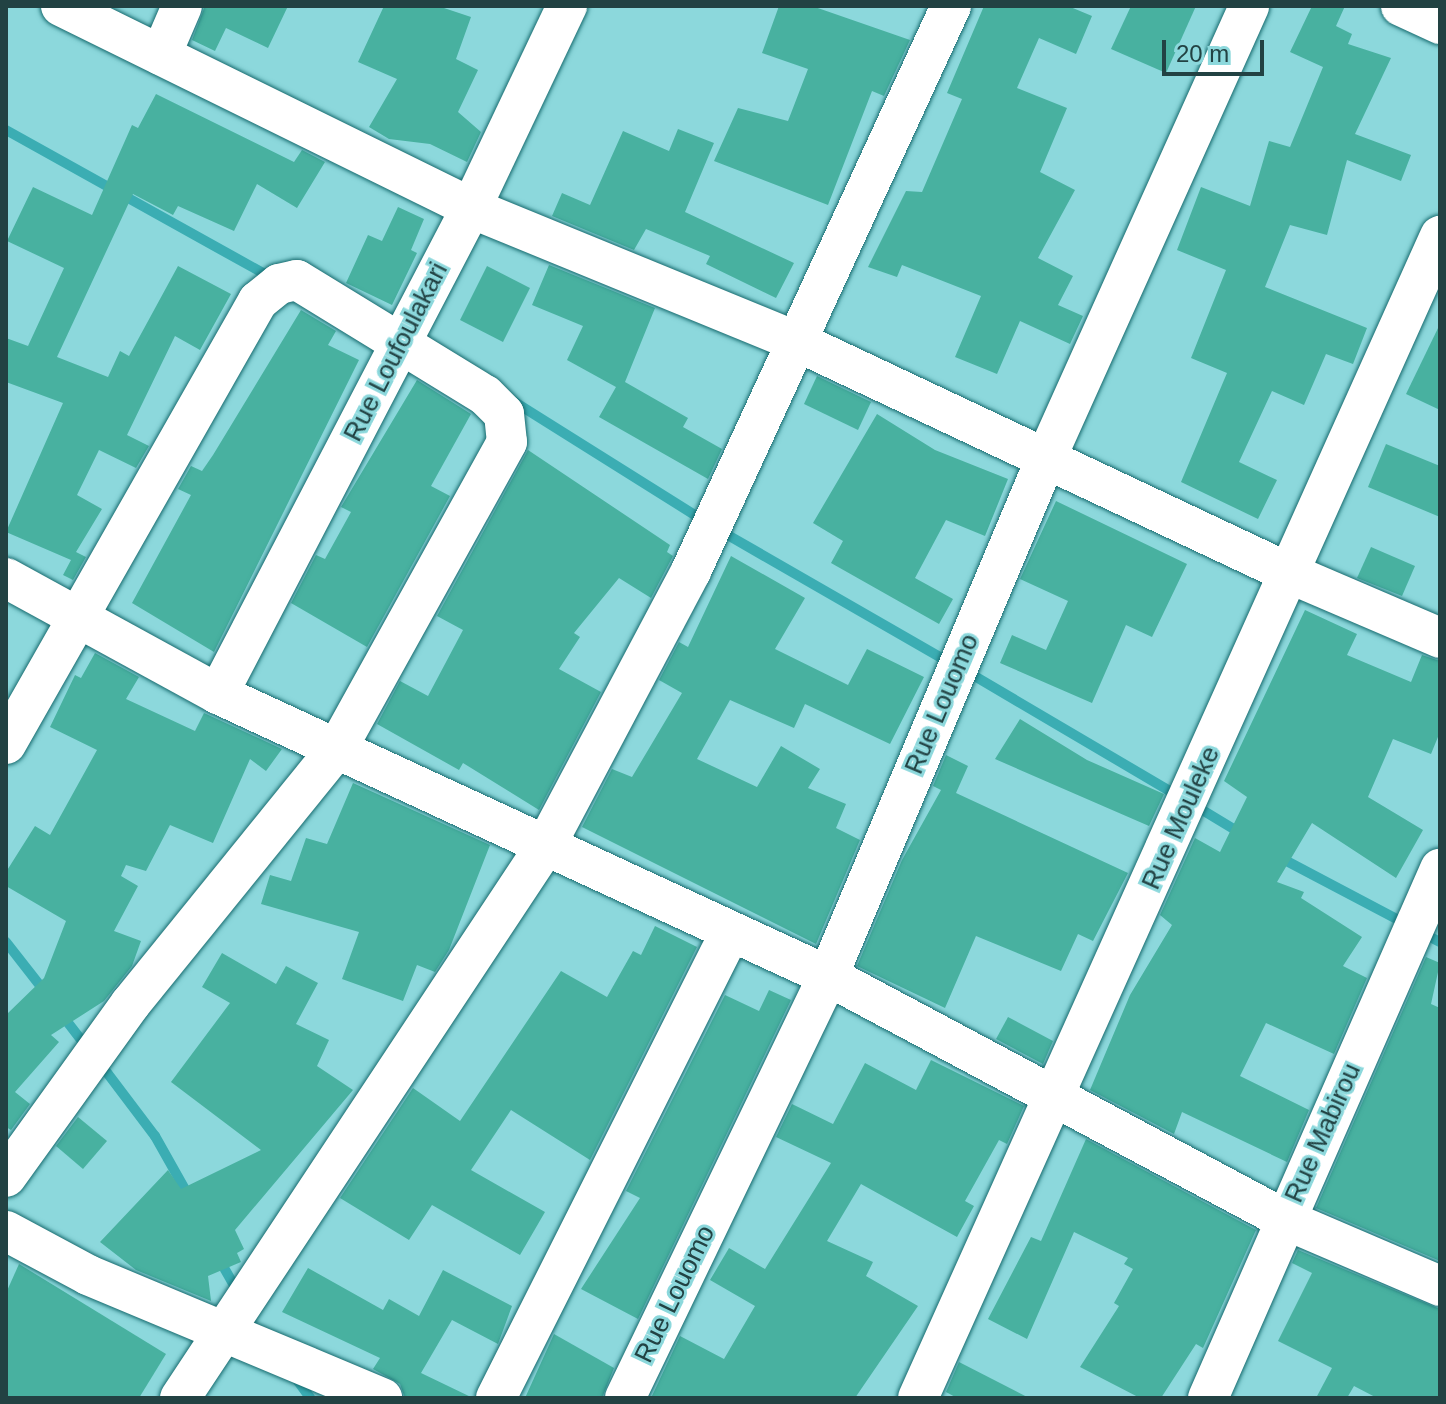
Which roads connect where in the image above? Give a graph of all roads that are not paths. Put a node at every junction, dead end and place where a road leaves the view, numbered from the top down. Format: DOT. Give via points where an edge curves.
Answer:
graph roads {
  1 [pos="61,6"];
  2 [pos="182,6"];
  3 [pos="567,6"];
  4 [pos="951,6"];
  5 [pos="1249,6"];
  6 [pos="1401,6"];
  7 [pos="1440,24"];
  8 [pos="161,55"];
  9 [pos="471,208"];
  10 [pos="1440,236"];
  11 [pos="796,341"];
  12 [pos="401,342"];
  13 [pos="1047,456"];
  14 [pos="1291,574"];
  15 [pos="6,578"];
  16 [pos="81,615"];
  17 [pos="1440,638"];
  18 [pos="218,694"];
  19 [pos="6,744"];
  20 [pos="336,750"];
  21 [pos="546,845"];
  22 [pos="1440,869"];
  23 [pos="730,933"];
  24 [pos="828,976"];
  25 [pos="1053,1099"];
  26 [pos="6,1177"];
  27 [pos="1284,1219"];
  28 [pos="6,1231"];
  29 [pos="1440,1286"];
  30 [pos="221,1333"];
  31 [pos="180,1398"];
  32 [pos="382,1398"];
  33 [pos="496,1398"];
  34 [pos="625,1398"];
  35 [pos="918,1398"];
  36 [pos="1208,1398"];
  1 -- 8 [label="street"];
  2 -- 8 [label="street"];
  3 -- 9 [label="street, Rue Loufoulakari"];
  4 -- 11 [label="street"];
  5 -- 13 [label="street, Rue Louomo"];
  6 -- 7 [label="street"];
  8 -- 9 [label="street"];
  9 -- 11 [label="street"];
  9 -- 12 [label="street, Rue Loufoulakari"];
  10 -- 14 [label="street, Rue Mouleke"];
  11 -- 13 [label="street"];
  11 -- 21 [label="street" via="691,571"];
  12 -- 16 [label="street" via="297,280 279,284 258,301"];
  12 -- 18 [label="street, Rue Loufoulakari"];
  12 -- 20 [label="street" via="485,395 504,414 507,442"];
  13 -- 14 [label="street"];
  13 -- 24 [label="street, Rue Louomo"];
  14 -- 17 [label="street"];
  14 -- 25 [label="street, Rue Mouleke"];
  15 -- 16 [label="street"];
  16 -- 18 [label="street"];
  16 -- 19 [label="street"];
  18 -- 20 [label="street"];
  20 -- 21 [label="street"];
  20 -- 26 [label="street" via="131,1003"];
  21 -- 23 [label="street"];
  21 -- 30 [label="street"];
  22 -- 27 [label="street, Rue Mabirou"];
  23 -- 24 [label="street"];
  23 -- 33 [label="street"];
  24 -- 25 [label="street"];
  24 -- 34 [label="street, Rue Louomo"];
  25 -- 27 [label="street"];
  25 -- 35 [label="street, Rue Mouleke"];
  27 -- 29 [label="street"];
  27 -- 36 [label="street, Rue Mabirou"];
  28 -- 30 [label="street"];
  30 -- 31 [label="street"];
  30 -- 32 [label="street" via="322,1368"];
}
